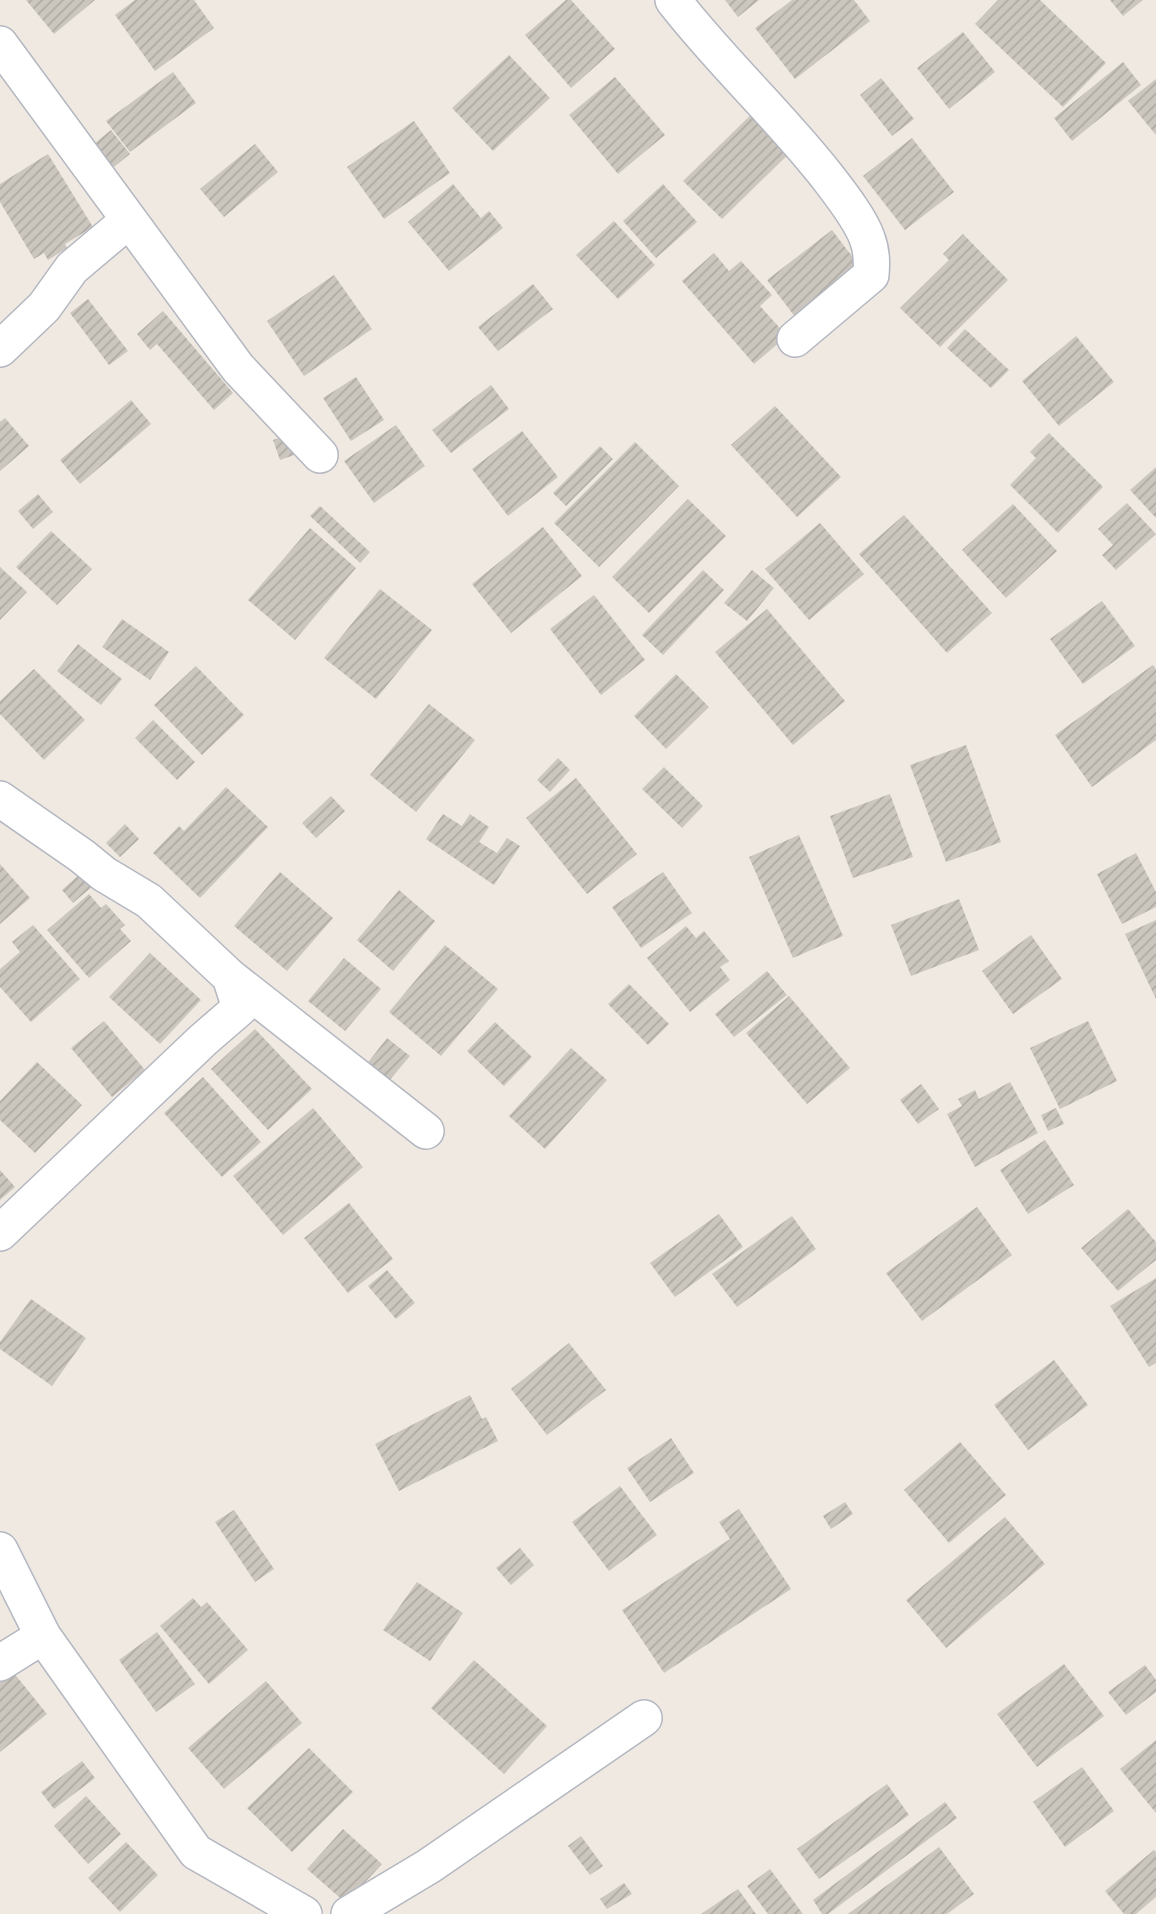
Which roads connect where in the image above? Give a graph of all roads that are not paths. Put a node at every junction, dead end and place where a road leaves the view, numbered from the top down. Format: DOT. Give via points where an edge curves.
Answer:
graph roads {
  1 [pos="673,0"];
  2 [pos="0,44"];
  3 [pos="129,220"];
  4 [pos="795,339"];
  5 [pos="0,349"];
  6 [pos="320,455"];
  7 [pos="0,799"];
  8 [pos="230,977"];
  9 [pos="426,1131"];
  10 [pos="0,1233"];
  11 [pos="0,1550"];
  12 [pos="43,1636"];
  13 [pos="0,1663"];
  14 [pos="645,1718"];
  15 [pos="304,1914"];
  16 [pos="349,1914"];
  1 -- 4 [label="street" via="809,153 867,236 871,275"];
  2 -- 3 [label="street"];
  3 -- 5 [label="street" via="72,268 44,307"];
  3 -- 6 [label="street" via="238,369"];
  7 -- 8 [label="street" via="149,901"];
  8 -- 9 [label="street"];
  8 -- 10 [label="street" via="240,1008"];
  11 -- 12 [label="street"];
  12 -- 13 [label="street"];
  12 -- 15 [label="street" via="196,1852"];
  14 -- 16 [label="street" via="429,1866"];
}
